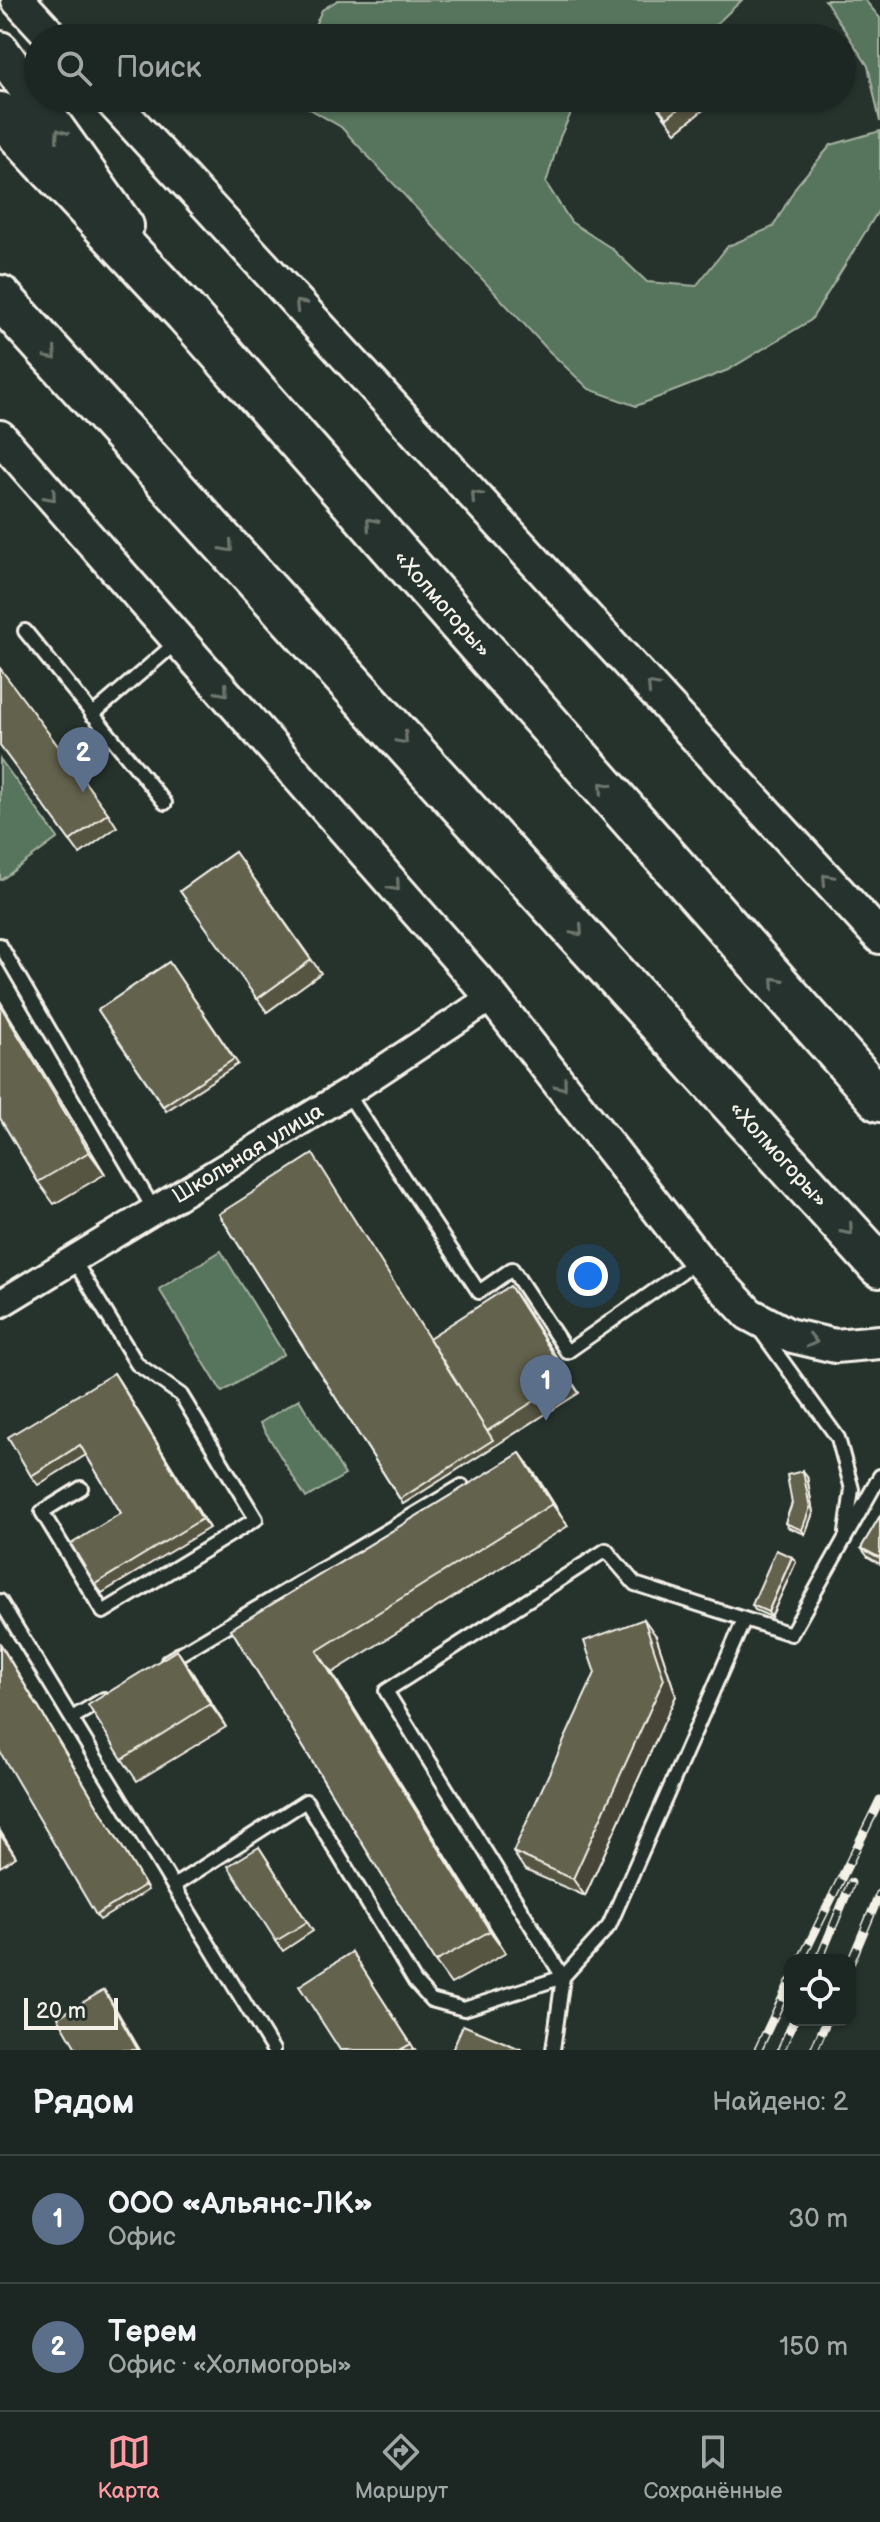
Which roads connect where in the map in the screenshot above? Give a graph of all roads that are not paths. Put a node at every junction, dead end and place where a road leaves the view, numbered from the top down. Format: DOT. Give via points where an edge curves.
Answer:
graph roads {
  1 [pos="18,0"];
  2 [pos="40,24"];
  3 [pos="0,50"];
  4 [pos="24,84"];
  5 [pos="44,112"];
  6 [pos="122,112"];
  7 [pos="0,114"];
  8 [pos="0,297"];
  9 [pos="186,313"];
  10 [pos="0,437"];
  11 [pos="25,631"];
  12 [pos="179,641"];
  13 [pos="92,715"];
  14 [pos="165,803"];
  15 [pos="880,937"];
  16 [pos="0,945"];
  17 [pos="492,997"];
  18 [pos="347,1093"];
  19 [pos="880,1100"];
  20 [pos="154,1210"];
  21 [pos="73,1259"];
  22 [pos="698,1260"];
  23 [pos="880,1266"];
  24 [pos="0,1304"];
  25 [pos="749,1314"];
  26 [pos="880,1342"];
  27 [pos="880,1476"];
  28 [pos="462,1486"];
  29 [pos="81,1488"];
  30 [pos="845,1539"];
  31 [pos="0,1601"];
  32 [pos="744,1620"];
  33 [pos="154,1670"];
  34 [pos="113,1694"];
  35 [pos="72,1718"];
  36 [pos="175,1885"];
  37 [pos="563,1977"];
  38 [pos="273,2050"];
  39 [pos="553,2050"];
  1 -- 2 [label="street"];
  4 -- 3 [label="main road, one-way"];
  9 -- 5 [label="main road, one-way"];
  15 -- 6 [label="street, one-way"];
  7 -- 9 [label="highway, «Холмогоры»"];
  8 -- 23 [label="highway, «Холмогоры», one-way"];
  19 -- 9 [label="highway, «Холмогоры», one-way"];
  10 -- 12 [label="street, one-way"];
  11 -- 13 [label="lane"];
  12 -- 13 [label="lane"];
  12 -- 17 [label="street, one-way"];
  13 -- 14 [label="lane"];
  16 -- 20 [label="lane"];
  17 -- 18 [label="street, Школьная улица"];
  17 -- 22 [label="street, one-way"];
  18 -- 20 [label="street, Школьная улица"];
  18 -- 22 [label="lane" via="479,1292 512,1269 567,1352"];
  20 -- 21 [label="street, Школьная улица"];
  21 -- 24 [label="street, Школьная улица"];
  21 -- 29 [label="lane" via="137,1364 181,1395 256,1519 103,1612 42,1512"];
  22 -- 25 [label="street"];
  25 -- 26 [label="street, one-way" via="788,1335 835,1346"];
  25 -- 30 [label="lane" via="838,1438 852,1489"];
  27 -- 30 [label="lane"];
  28 -- 33 [label="lane"];
  30 -- 32 [label="lane" via="791,1634"];
  31 -- 35 [label="lane"];
  32 -- 37 [label="lane" via="609,1926"];
  32 -- 37 [label="lane" via="635,1584 606,1550 386,1691"];
  34 -- 35 [label="lane"];
  35 -- 36 [label="lane"];
  36 -- 37 [label="lane" via="306,1801 431,2000 464,2009"];
  36 -- 38 [label="lane"];
  37 -- 39 [label="lane"];
}
